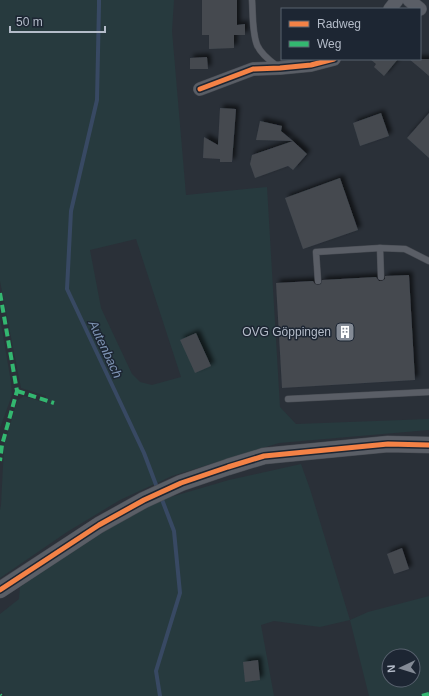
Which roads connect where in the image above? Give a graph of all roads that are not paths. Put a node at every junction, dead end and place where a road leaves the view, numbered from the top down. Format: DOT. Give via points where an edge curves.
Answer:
graph roads {
  1 [pos="252,0"];
  2 [pos="397,0"];
  3 [pos="409,0"];
  4 [pos="391,8"];
  5 [pos="419,8"];
  6 [pos="421,10"];
  7 [pos="429,17"];
  8 [pos="330,60"];
  9 [pos="280,68"];
  10 [pos="200,89"];
  11 [pos="380,248"];
  12 [pos="429,261"];
  13 [pos="381,277"];
  14 [pos="318,281"];
  15 [pos="429,392"];
  16 [pos="288,399"];
  17 [pos="429,445"];
  18 [pos="0,590"];
  1 -- 9 [label="lane" via="258,46 267,58"];
  2 -- 4 [label="street"];
  3 -- 5 [label="street"];
  6 -- 7 [label="street"];
  8 -- 9 [label="street"];
  9 -- 10 [label="street" via="253,69"];
  11 -- 12 [label="lane" via="405,249"];
  11 -- 13 [label="lane"];
  11 -- 14 [label="lane" via="316,252"];
  15 -- 16 [label="lane"];
  17 -- 18 [label="street" via="388,444 264,456 180,483 99,525"];
}
